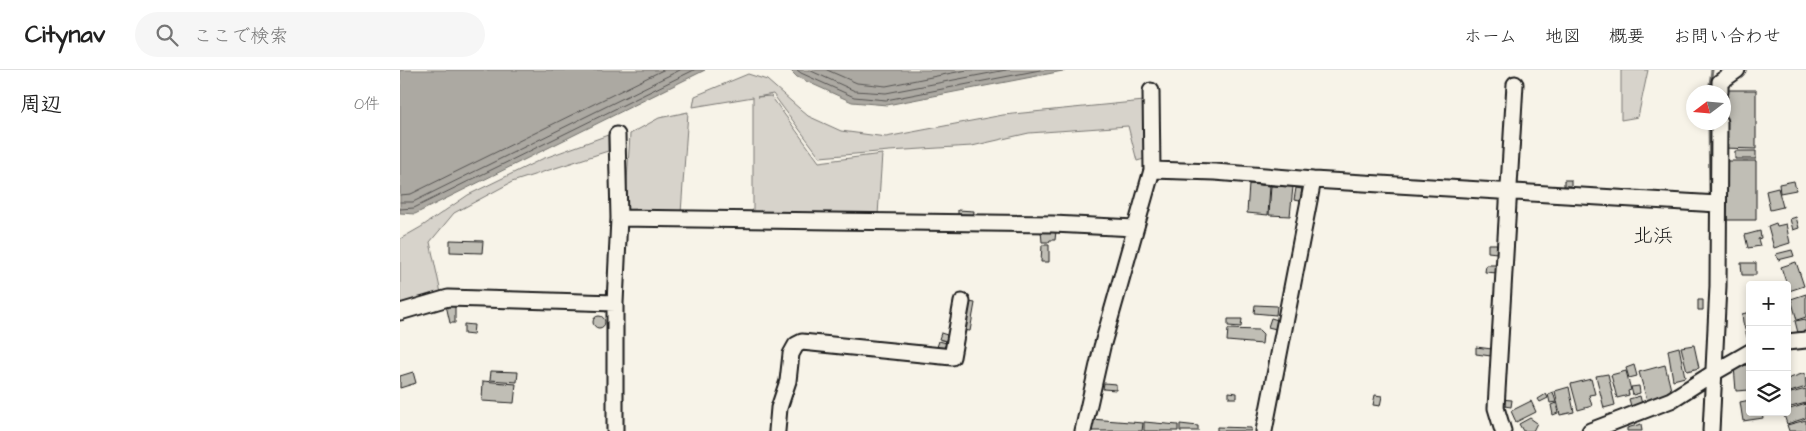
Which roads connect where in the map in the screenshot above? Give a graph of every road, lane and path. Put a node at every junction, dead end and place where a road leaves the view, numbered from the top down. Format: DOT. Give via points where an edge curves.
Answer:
graph roads {
  1 [pos="1737,70"];
  2 [pos="1515,84"];
  3 [pos="1720,85"];
  4 [pos="1151,91"];
  5 [pos="1719,130"];
  6 [pos="617,135"];
  7 [pos="1152,170"];
  8 [pos="1313,180"];
  9 [pos="1508,191"];
  10 [pos="1714,203"];
  11 [pos="619,218"];
  12 [pos="1135,228"];
  13 [pos="962,302"];
  14 [pos="615,303"];
  15 [pos="400,312"];
  16 [pos="1806,340"];
  17 [pos="1791,342"];
  18 [pos="1746,354"];
  19 [pos="1709,377"];
  20 [pos="1594,430"];
  21 [pos="615,431"];
  22 [pos="777,431"];
  23 [pos="1083,431"];
  24 [pos="1264,431"];
  25 [pos="1502,431"];
  26 [pos="1711,431"];
  1 -- 3 [label="street"];
  2 -- 9 [label="street"];
  4 -- 7 [label="street"];
  5 -- 10 [label="street"];
  6 -- 11 [label="street"];
  7 -- 8 [label="street"];
  7 -- 12 [label="street"];
  8 -- 9 [label="street"];
  8 -- 24 [label="street"];
  9 -- 10 [label="street"];
  9 -- 25 [label="street" via="1496,408"];
  10 -- 19 [label="street" via="1718,286"];
  11 -- 12 [label="street"];
  11 -- 14 [label="street"];
  12 -- 23 [label="street" via="1102,346"];
  13 -- 22 [label="street" via="952,357 802,342 796,345 779,408"];
  14 -- 15 [label="street" via="448,298"];
  14 -- 21 [label="street"];
  16 -- 17 [label="street"];
  18 -- 19 [label="street"];
  19 -- 20 [label="street" via="1671,400"];
  19 -- 26 [label="street"];
}
